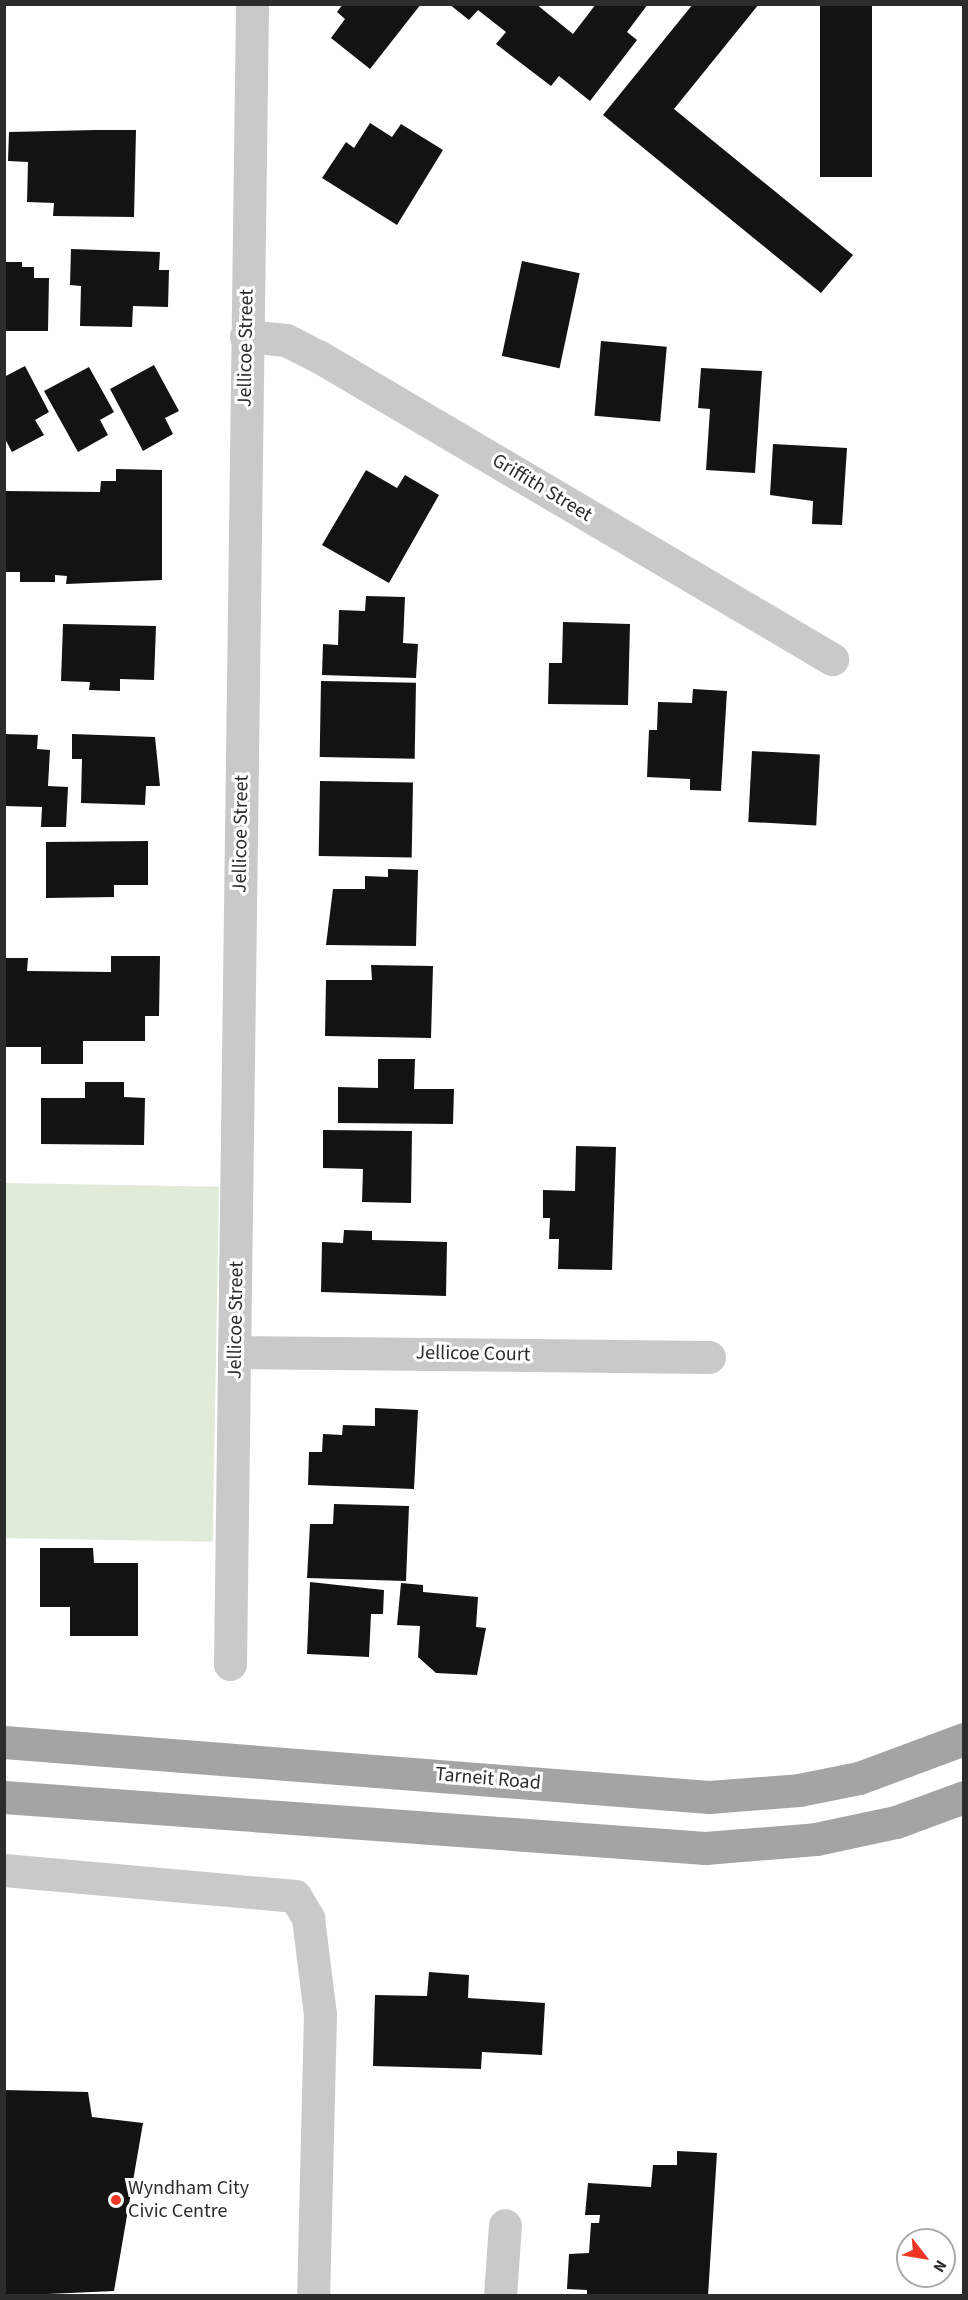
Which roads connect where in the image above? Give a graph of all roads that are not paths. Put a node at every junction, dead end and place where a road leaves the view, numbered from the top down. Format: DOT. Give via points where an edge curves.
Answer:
graph roads {
  1 [pos="252,4"];
  2 [pos="246,336"];
  3 [pos="832,658"];
  4 [pos="236,1353"];
  5 [pos="709,1357"];
  6 [pos="231,1664"];
  7 [pos="963,1739"];
  8 [pos="4,1742"];
  9 [pos="4,1797"];
  10 [pos="963,1797"];
  11 [pos="4,1870"];
  12 [pos="506,2224"];
  13 [pos="313,2295"];
  14 [pos="500,2295"];
  1 -- 2 [label="street, Jellicoe Street"];
  2 -- 3 [label="street, Griffith Street" via="286,340 318,356"];
  2 -- 4 [label="street, Jellicoe Street"];
  4 -- 5 [label="street, Jellicoe Court"];
  4 -- 6 [label="street, Jellicoe Street"];
  7 -- 8 [label="main road, Tarneit Road" via="859,1778 798,1790 709,1797"];
  9 -- 10 [label="main road" via="705,1848 816,1839 896,1822"];
  11 -- 13 [label="street" via="295,1896 309,1918 320,2014"];
  12 -- 14 [label="street"];
}
